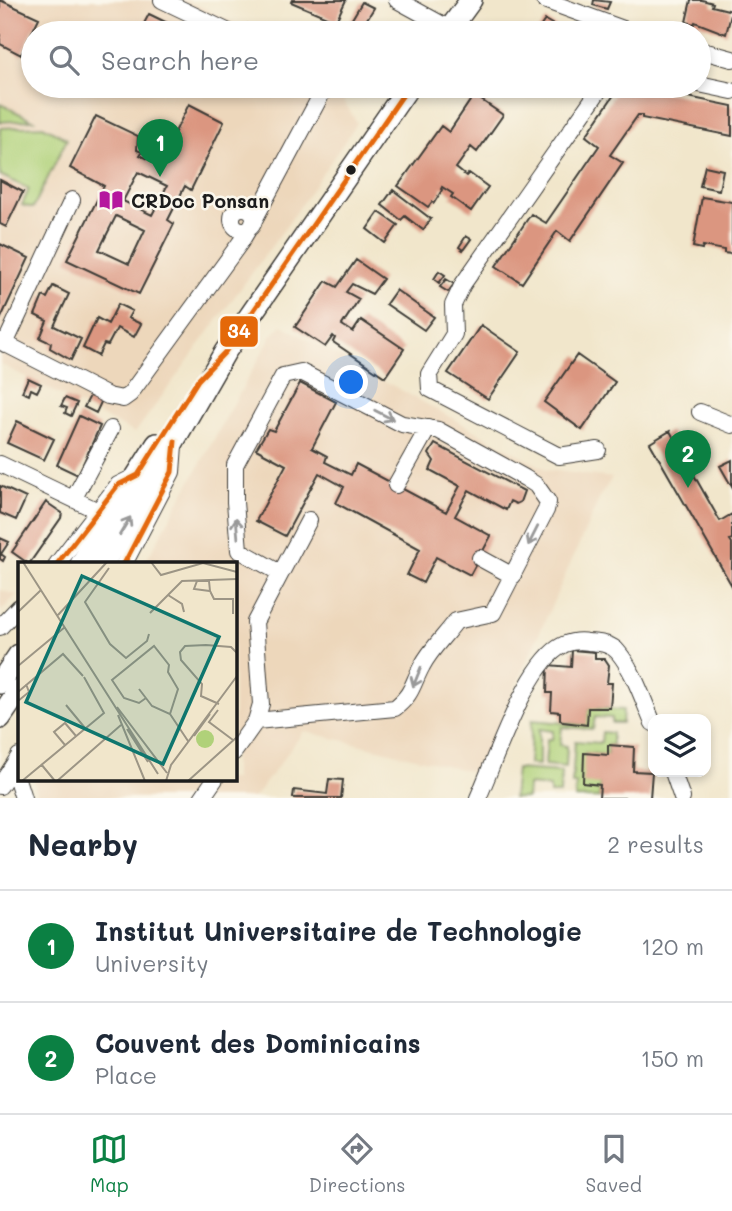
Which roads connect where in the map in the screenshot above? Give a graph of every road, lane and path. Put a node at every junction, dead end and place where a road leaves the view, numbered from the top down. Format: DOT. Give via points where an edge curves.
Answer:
graph roads {
  1 [pos="162,0"];
  2 [pos="397,0"];
  3 [pos="471,0"];
  4 [pos="544,0"];
  5 [pos="206,21"];
  6 [pos="432,21"];
  7 [pos="455,21"];
  8 [pos="601,21"];
  9 [pos="711,53"];
  10 [pos="732,59"];
  11 [pos="711,87"];
  12 [pos="732,91"];
  13 [pos="319,98"];
  14 [pos="400,98"];
  15 [pos="594,98"];
  16 [pos="72,201"];
  17 [pos="2,342"];
  18 [pos="225,352"];
  19 [pos="699,412"];
  20 [pos="732,425"];
  21 [pos="428,428"];
  22 [pos="111,429"];
  23 [pos="175,440"];
  24 [pos="598,450"];
  25 [pos="0,464"];
  26 [pos="138,475"];
  27 [pos="396,485"];
  28 [pos="74,498"];
  29 [pos="96,510"];
  30 [pos="309,520"];
  31 [pos="480,558"];
  32 [pos="58,562"];
  33 [pos="82,562"];
  34 [pos="104,562"];
  35 [pos="125,562"];
  36 [pos="280,573"];
  37 [pos="513,576"];
  38 [pos="18,608"];
  39 [pos="0,627"];
  40 [pos="18,656"];
  41 [pos="0,683"];
  42 [pos="18,691"];
  43 [pos="649,714"];
  44 [pos="0,718"];
  45 [pos="256,721"];
  46 [pos="236,748"];
  47 [pos="18,758"];
  48 [pos="675,777"];
  49 [pos="18,780"];
  50 [pos="214,780"];
  51 [pos="0,786"];
  52 [pos="23,798"];
  53 [pos="202,798"];
  54 [pos="478,798"];
  55 [pos="682,798"];
  1 -- 5 [label="street"];
  2 -- 6 [label="street"];
  3 -- 7 [label="main road"];
  4 -- 8 [label="street"];
  9 -- 10 [label="street"];
  11 -- 12 [label="street"];
  13 -- 17 [label="street" via="240,243 123,400"];
  14 -- 18 [label="main road"];
  15 -- 24 [label="street" via="463,284 453,305 454,334 429,374 430,389 559,456"];
  16 -- 17 [label="street"];
  18 -- 23 [label="main road"];
  18 -- 26 [label="main road" via="198,380"];
  19 -- 20 [label="street"];
  21 -- 27 [label="street"];
  36 -- 21 [label="street, one-way" via="239,550 235,465 283,376 301,372 402,424"];
  21 -- 37 [label="street, one-way" via="525,478 548,502"];
  22 -- 28 [label="street"];
  34 -- 23 [label="main road, one-way"];
  23 -- 35 [label="street" via="172,472"];
  25 -- 28 [label="street"];
  26 -- 29 [label="street" via="118,485"];
  26 -- 33 [label="main road"];
  28 -- 29 [label="street"];
  29 -- 32 [label="street"];
  30 -- 36 [label="street"];
  31 -- 37 [label="street"];
  36 -- 45 [label="street" via="255,622 261,704"];
  37 -- 45 [label="street, one-way" via="493,613 456,621 422,666 406,699 395,708"];
  38 -- 39 [label="street"];
  40 -- 41 [label="main road"];
  42 -- 44 [label="main road"];
  43 -- 54 [label="street" via="616,649 578,640 559,646 543,662 517,707"];
  45 -- 46 [label="street"];
  47 -- 51 [label="street"];
  48 -- 55 [label="street"];
  49 -- 52 [label="street"];
  50 -- 53 [label="street"];
}
